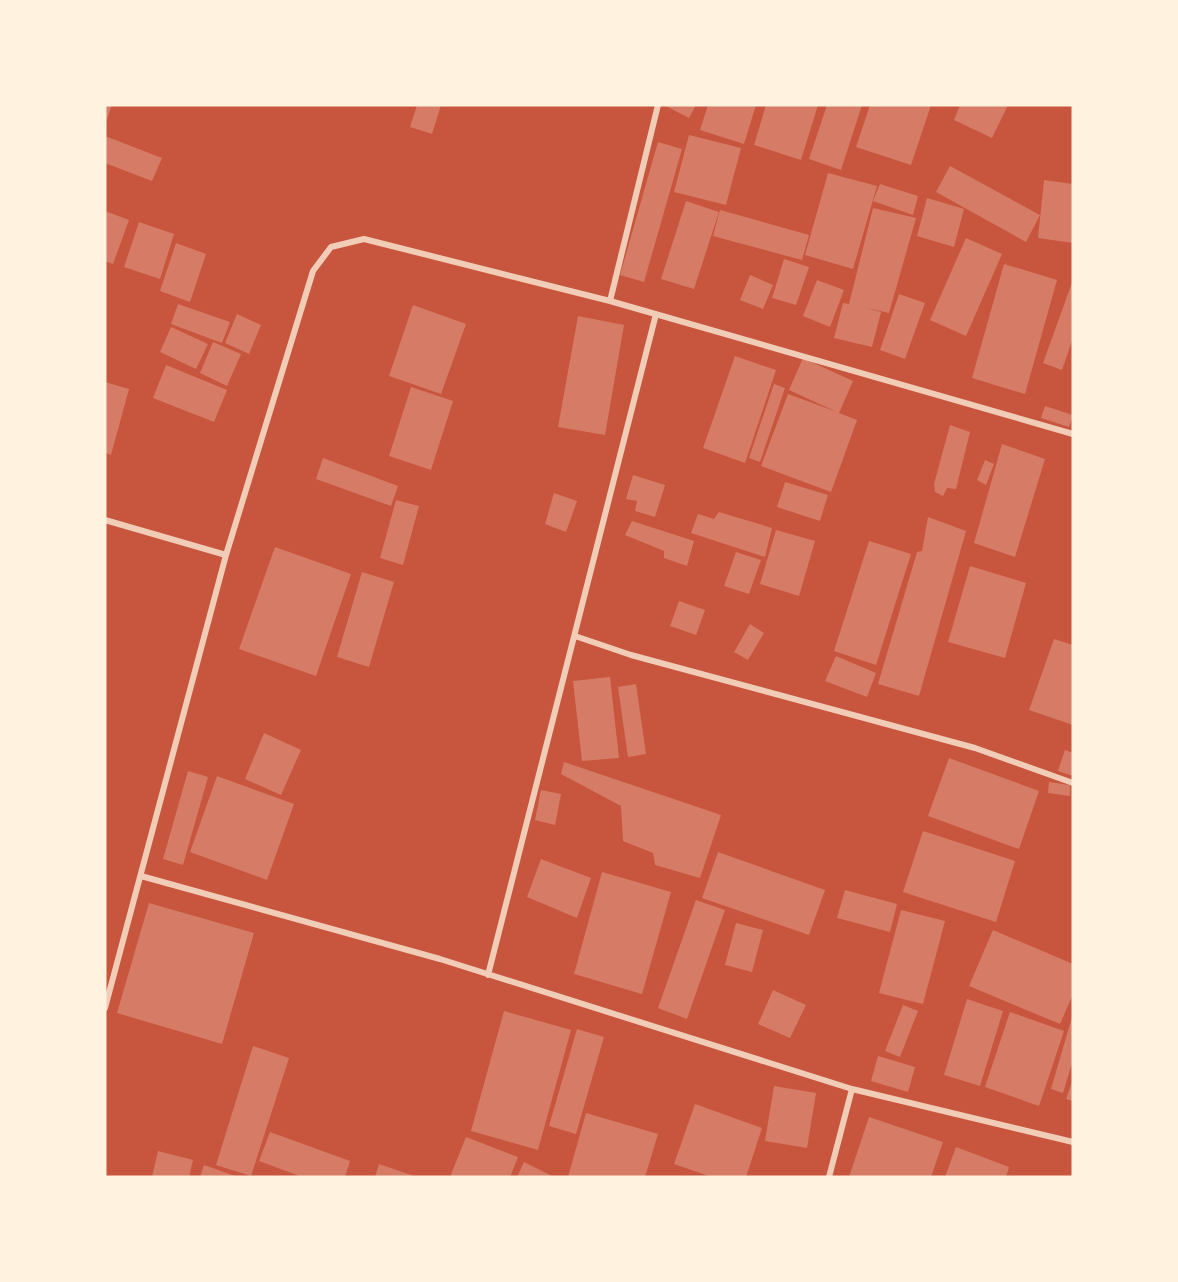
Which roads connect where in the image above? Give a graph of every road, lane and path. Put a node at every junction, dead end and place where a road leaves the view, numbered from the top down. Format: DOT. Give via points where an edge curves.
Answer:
graph roads {
  1 [pos="658,105"];
  2 [pos="610,301"];
  3 [pos="656,314"];
  4 [pos="1073,434"];
  5 [pos="105,520"];
  6 [pos="226,555"];
  7 [pos="574,636"];
  8 [pos="1073,783"];
  9 [pos="141,876"];
  10 [pos="488,975"];
  11 [pos="105,1008"];
  12 [pos="852,1089"];
  13 [pos="1073,1143"];
  14 [pos="829,1177"];
  1 -- 2 [label="street"];
  2 -- 3 [label="street"];
  2 -- 6 [label="street" via="364,239 331,248 313,271"];
  3 -- 4 [label="street"];
  3 -- 7 [label="street"];
  5 -- 6 [label="street"];
  6 -- 9 [label="street"];
  7 -- 8 [label="street" via="975,748"];
  7 -- 10 [label="street"];
  9 -- 10 [label="street"];
  9 -- 11 [label="street"];
  10 -- 12 [label="street"];
  12 -- 13 [label="street"];
  12 -- 14 [label="street"];
}
